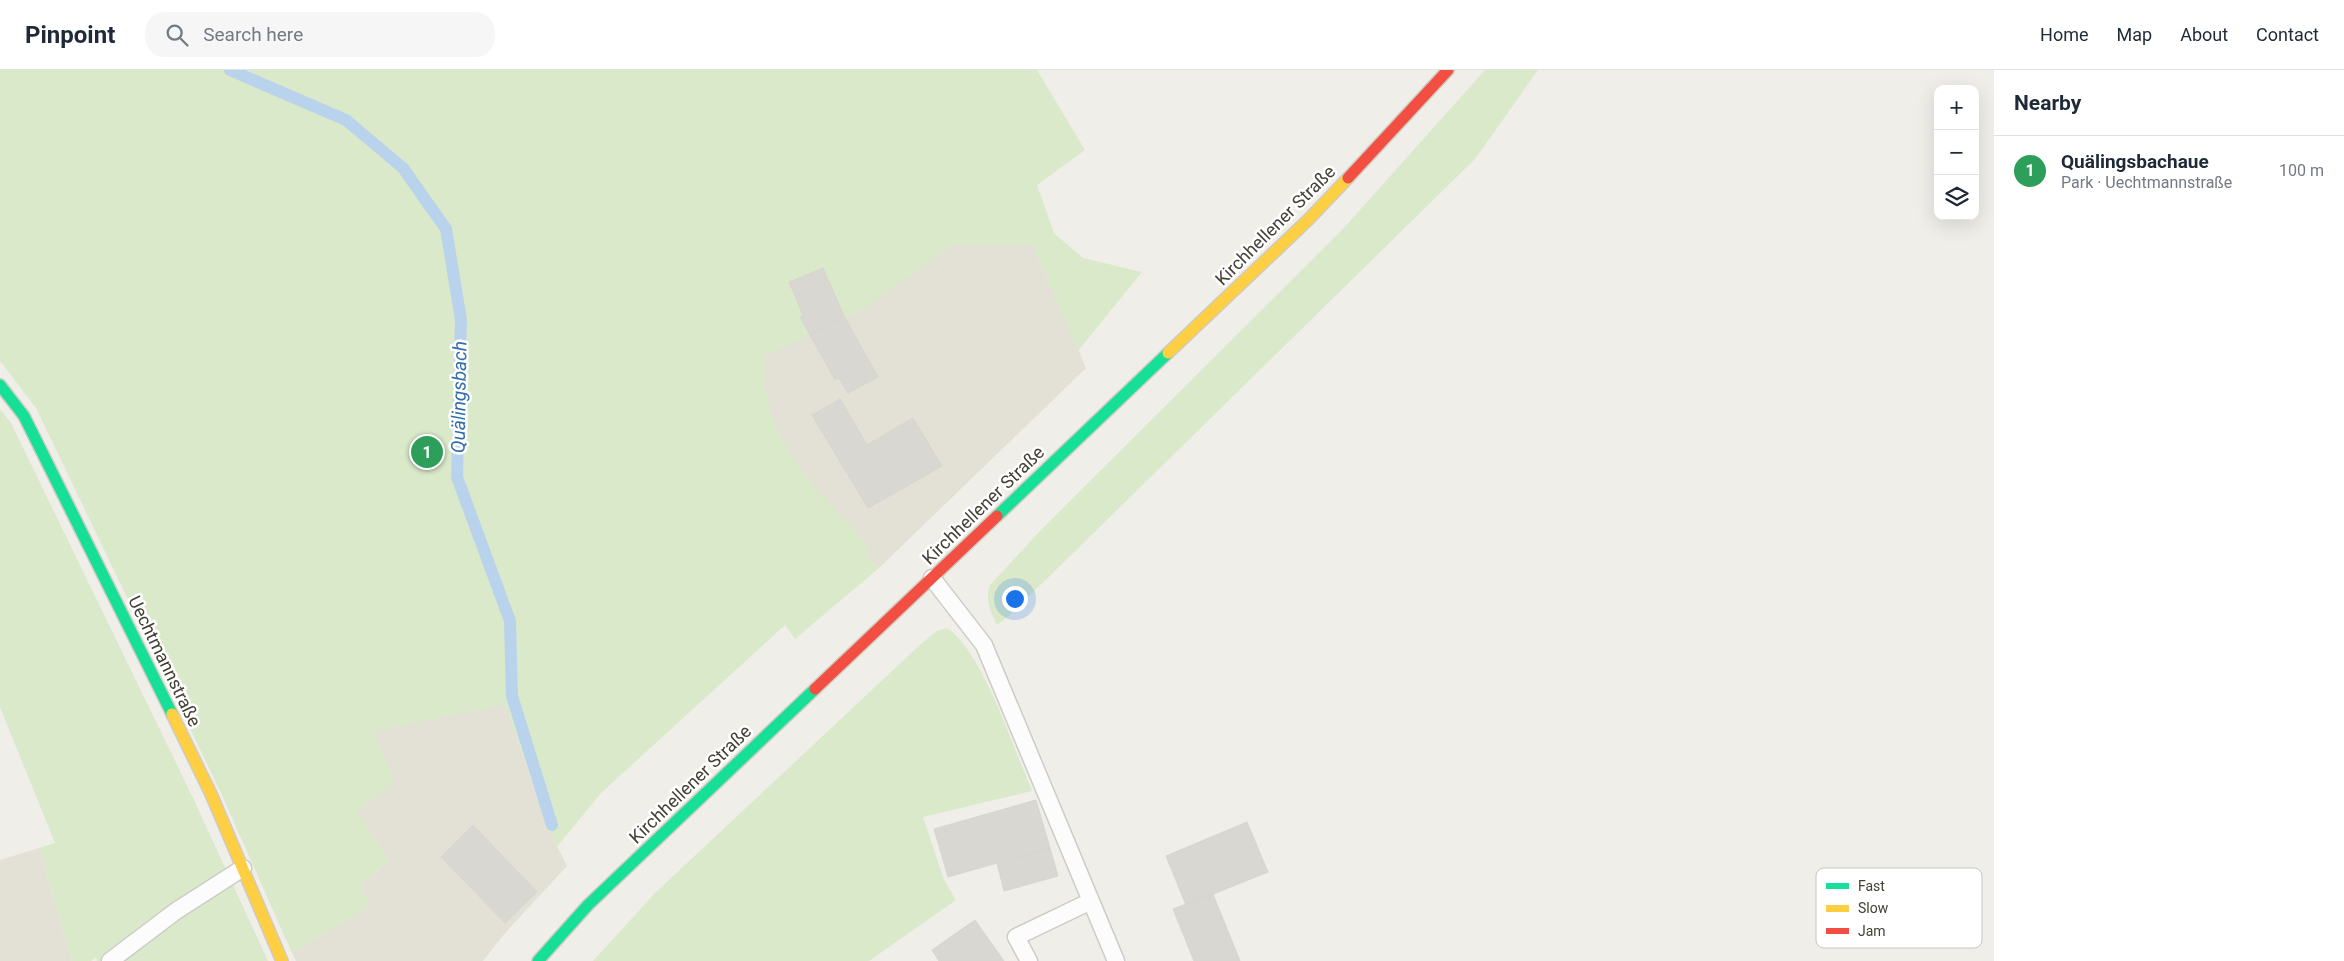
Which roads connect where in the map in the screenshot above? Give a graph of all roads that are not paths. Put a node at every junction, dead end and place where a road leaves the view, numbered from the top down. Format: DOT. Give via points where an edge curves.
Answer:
graph roads {
  1 [pos="1448,70"];
  2 [pos="0,385"];
  3 [pos="932,578"];
  4 [pos="243,868"];
  5 [pos="1091,902"];
  6 [pos="110,961"];
  7 [pos="282,961"];
  8 [pos="538,961"];
  9 [pos="1029,961"];
  10 [pos="1116,961"];
  1 -- 3 [label="main road, Kirchhellener Straße" via="1308,220"];
  2 -- 4 [label="main road, Uechtmannstraße" via="24,416 211,794"];
  3 -- 5 [label="lane" via="984,645"];
  3 -- 8 [label="main road, Kirchhellener Straße" via="588,905"];
  4 -- 6 [label="lane" via="176,911"];
  4 -- 7 [label="main road, Uechtmannstraße"];
  5 -- 9 [label="lane" via="1016,937"];
  5 -- 10 [label="lane"];
}
